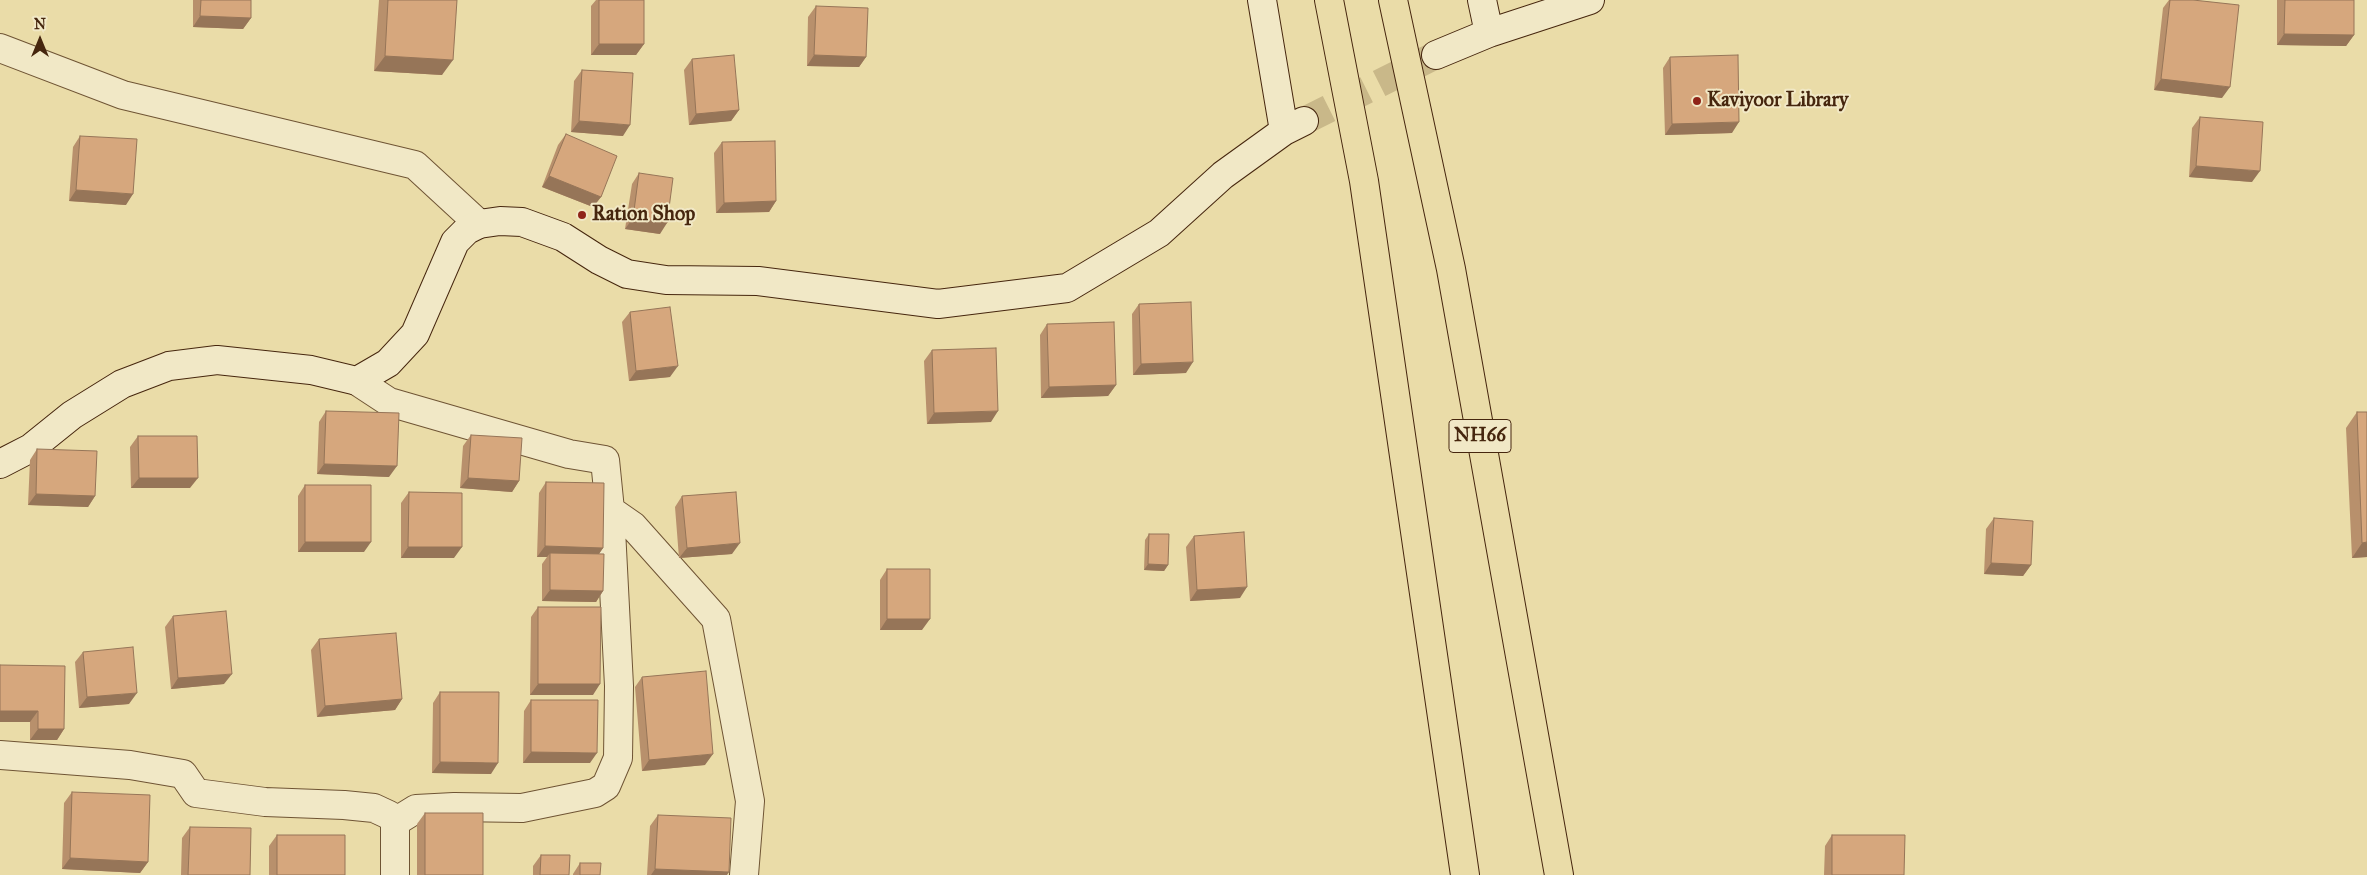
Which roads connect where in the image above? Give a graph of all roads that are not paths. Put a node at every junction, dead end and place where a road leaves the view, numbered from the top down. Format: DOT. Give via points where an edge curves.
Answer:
graph roads {
  1 [pos="1262,0"];
  2 [pos="1329,0"];
  3 [pos="1393,0"];
  4 [pos="1482,0"];
  5 [pos="1590,0"];
  6 [pos="1489,33"];
  7 [pos="0,48"];
  8 [pos="1436,55"];
  9 [pos="479,224"];
  10 [pos="357,381"];
  11 [pos="0,464"];
  12 [pos="610,510"];
  13 [pos="0,755"];
  14 [pos="395,822"];
  15 [pos="1559,874"];
  16 [pos="394,875"];
  17 [pos="744,875"];
  18 [pos="1465,875"];
  1 -- 9 [label="street" via="1294,126 1223,174 1159,233 1068,288 938,304 758,281 666,280 627,274 563,237 522,222"];
  2 -- 18 [label="highway" via="1364,181"];
  3 -- 15 [label="highway, NH66" via="1451,270"];
  4 -- 6 [label="street"];
  5 -- 6 [label="street"];
  6 -- 8 [label="street"];
  7 -- 9 [label="street" via="123,95 415,165"];
  9 -- 10 [label="street" via="455,242 414,334 388,362"];
  10 -- 11 [label="street" via="311,370 217,360 169,366 122,384 72,415 32,448"];
  10 -- 12 [label="street" via="389,402 569,454 605,460"];
  12 -- 14 [label="street" via="619,686 618,758 606,786 595,793 522,808 416,809"];
  12 -- 17 [label="street" via="633,526 716,619 750,801"];
  13 -- 14 [label="street" via="130,765 183,774 196,793 265,802 374,808 389,814"];
  14 -- 16 [label="street"];
}
